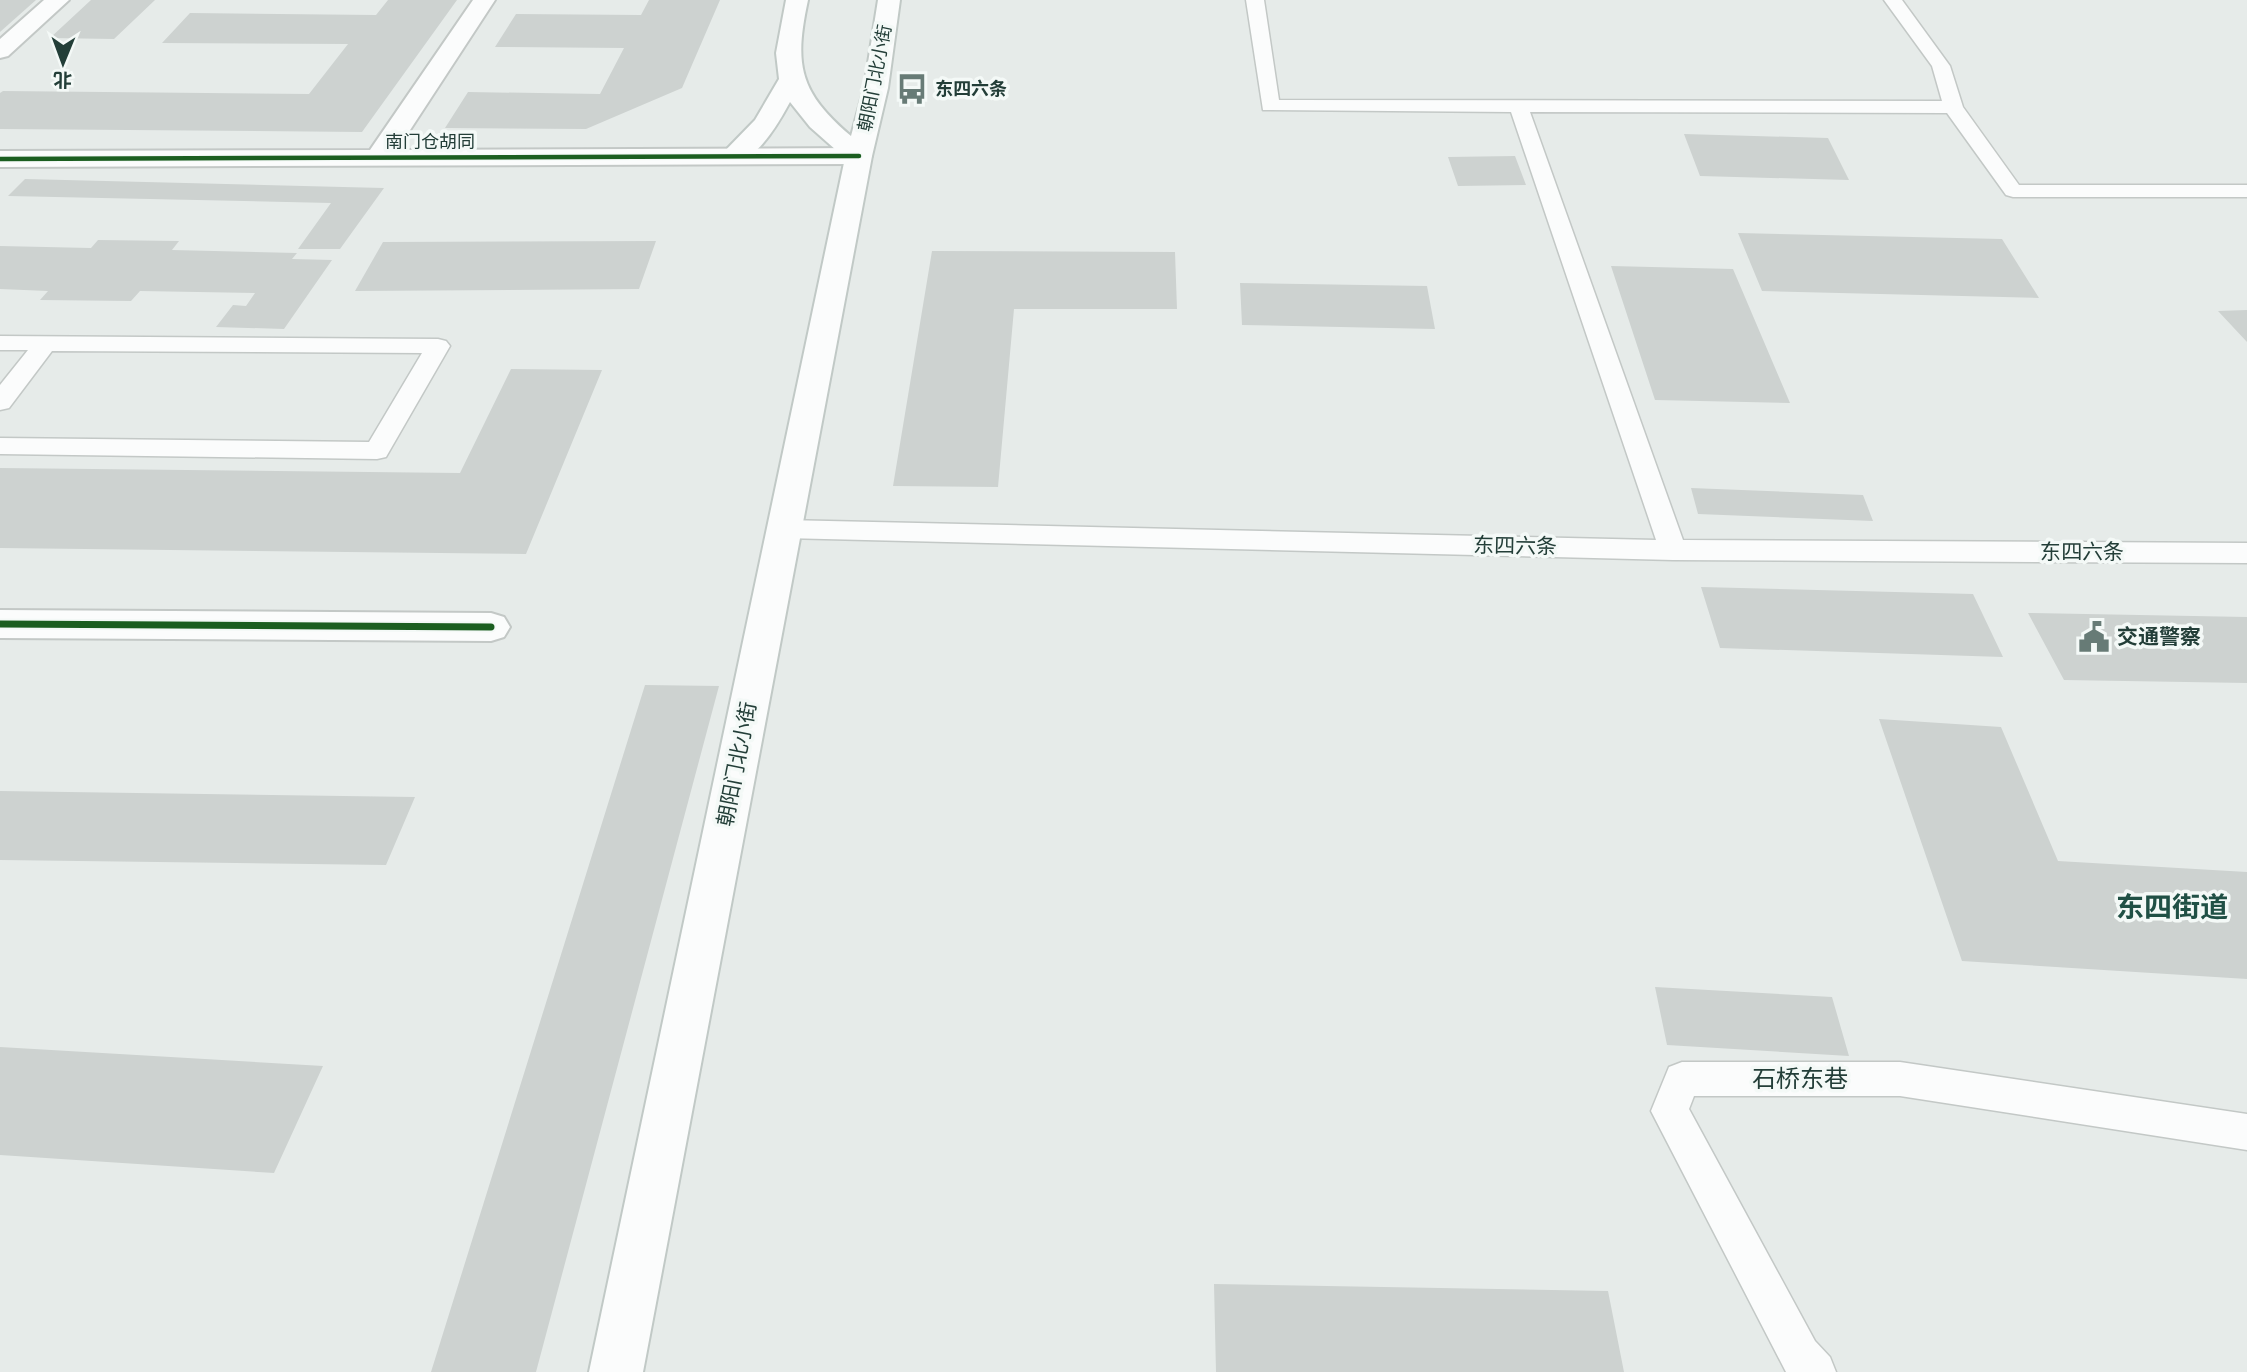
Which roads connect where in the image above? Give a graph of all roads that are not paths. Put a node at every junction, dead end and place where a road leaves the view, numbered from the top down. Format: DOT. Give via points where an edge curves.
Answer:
graph roads {
  1 [pos="58,0"];
  2 [pos="484,0"];
  3 [pos="797,0"];
  4 [pos="889,0"];
  5 [pos="1255,0"];
  6 [pos="1893,0"];
  7 [pos="0,51"];
  8 [pos="791,80"];
  9 [pos="1519,107"];
  10 [pos="1953,107"];
  11 [pos="733,156"];
  12 [pos="859,156"];
  13 [pos="379,158"];
  14 [pos="0,159"];
  15 [pos="2247,191"];
  16 [pos="0,343"];
  17 [pos="46,343"];
  18 [pos="0,401"];
  19 [pos="0,446"];
  20 [pos="784,529"];
  21 [pos="1673,550"];
  22 [pos="2247,553"];
  23 [pos="0,624"];
  24 [pos="491,627"];
  25 [pos="2247,1132"];
  26 [pos="616,1372"];
  27 [pos="1815,1372"];
  1 -- 7 [label="main road"];
  2 -- 13 [label="main road"];
  3 -- 8 [label="main road, 朝阳门北小街" via="786,40"];
  4 -- 12 [label="main road, 朝阳门北小街" via="876,88"];
  5 -- 9 [label="lane" via="1270,106"];
  6 -- 10 [label="lane" via="1941,66"];
  8 -- 11 [label="main road" via="765,124"];
  8 -- 12 [label="main road, 朝阳门北小街" via="807,113"];
  9 -- 10 [label="lane"];
  9 -- 21 [label="lane"];
  10 -- 15 [label="lane" via="2013,191"];
  11 -- 12 [label="main road, 南门仓胡同"];
  11 -- 13 [label="main road, 南门仓胡同"];
  12 -- 20 [label="main road, 朝阳门北小街"];
  13 -- 14 [label="main road, 南门仓胡同"];
  16 -- 17 [label="lane"];
  17 -- 18 [label="lane"];
  17 -- 19 [label="lane" via="438,346 377,451"];
  20 -- 21 [label="lane, 东四六条"];
  20 -- 26 [label="main road, 朝阳门北小街"];
  21 -- 22 [label="lane, 东四六条"];
  23 -- 24 [label="main road"];
  25 -- 27 [label="lane, 石桥东巷" via="1900,1079 1682,1079 1670,1111 1800,1356"];
}
